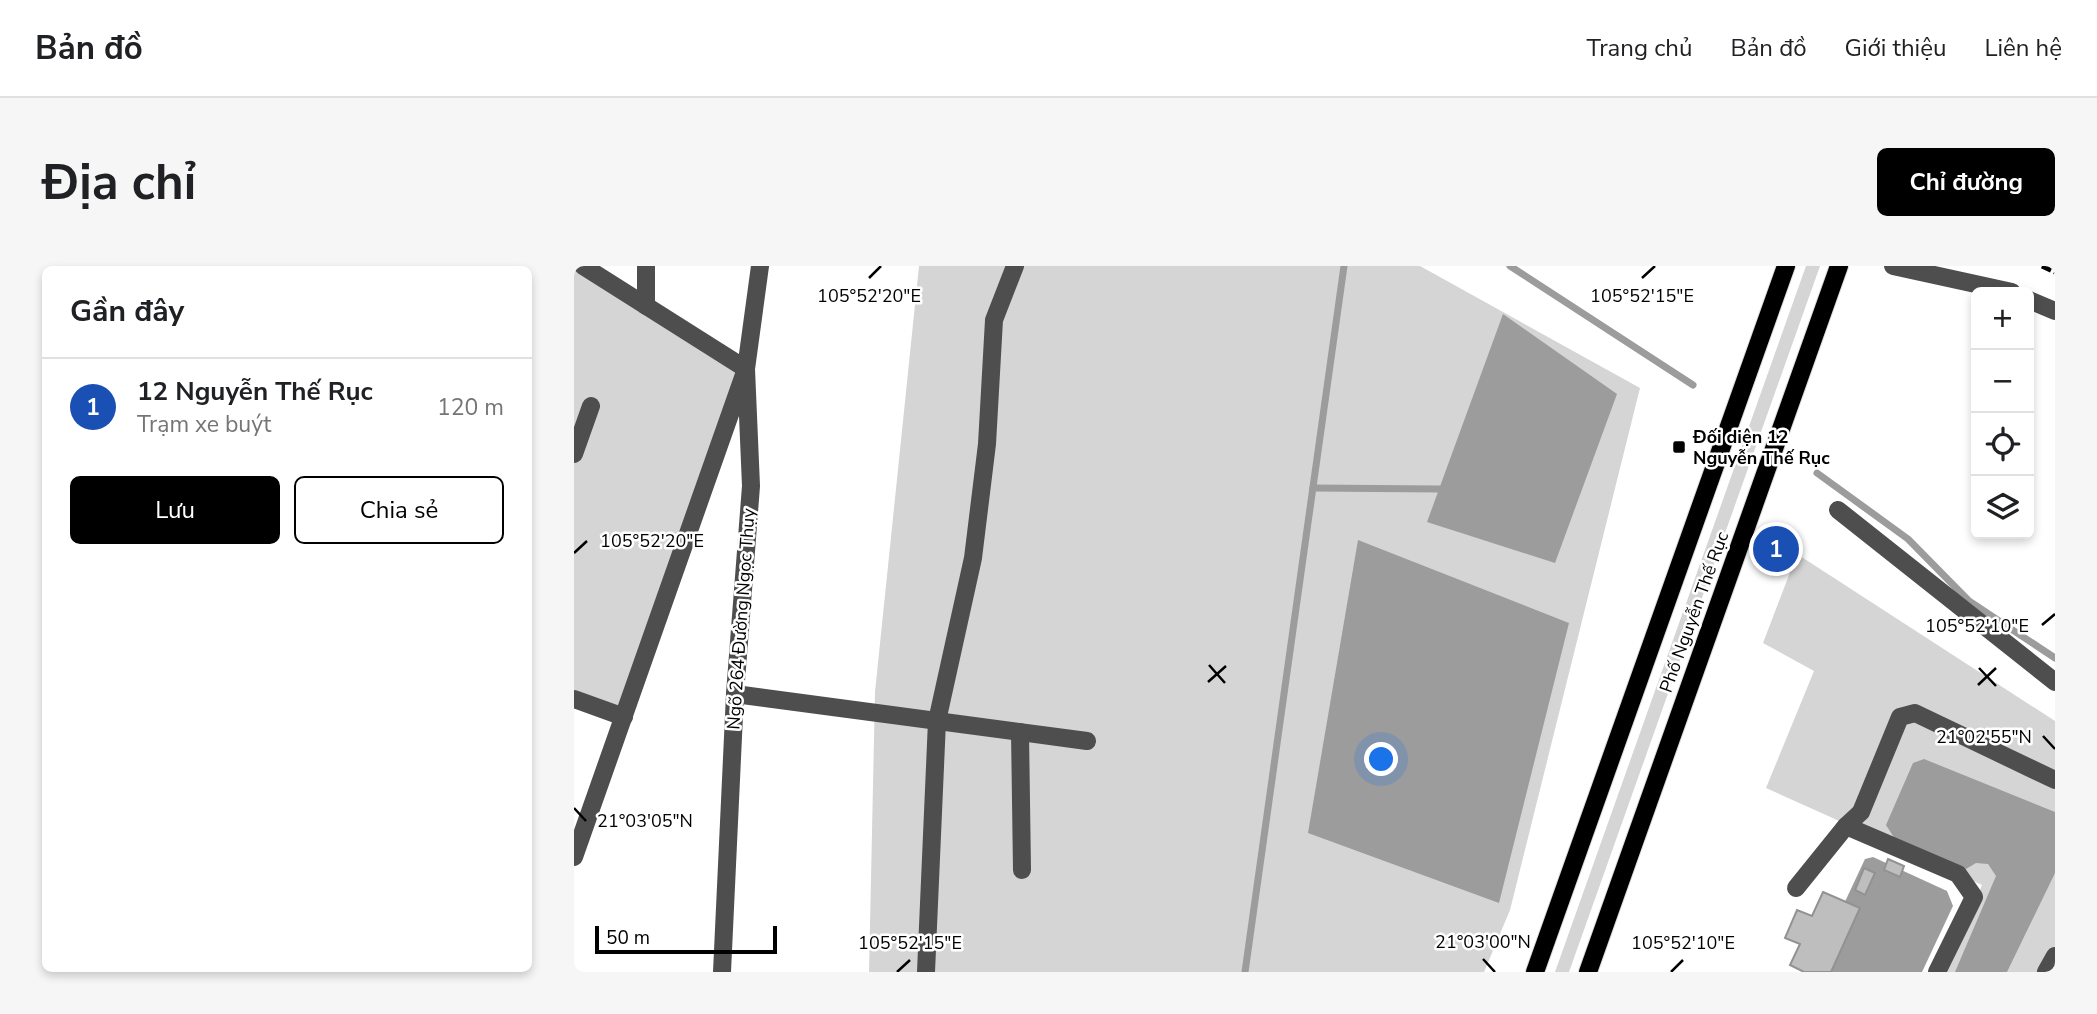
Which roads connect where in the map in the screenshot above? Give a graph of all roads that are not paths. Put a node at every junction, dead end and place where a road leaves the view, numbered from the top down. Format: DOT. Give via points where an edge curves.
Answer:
graph roads {
  1 [pos="583,266"];
  2 [pos="646,266"];
  3 [pos="760,266"];
  4 [pos="1015,266"];
  5 [pos="1786,266"];
  6 [pos="1839,266"];
  7 [pos="1893,266"];
  8 [pos="1989,287"];
  9 [pos="2034,302"];
  10 [pos="646,306"];
  11 [pos="2055,311"];
  12 [pos="746,369"];
  13 [pos="591,405"];
  14 [pos="574,454"];
  15 [pos="1838,510"];
  16 [pos="2055,682"];
  17 [pos="735,694"];
  18 [pos="574,699"];
  19 [pos="624,717"];
  20 [pos="937,721"];
  21 [pos="1020,732"];
  22 [pos="1087,741"];
  23 [pos="2055,780"];
  24 [pos="1846,826"];
  25 [pos="574,857"];
  26 [pos="1022,870"];
  27 [pos="1796,888"];
  28 [pos="2055,956"];
  29 [pos="722,972"];
  30 [pos="926,972"];
  31 [pos="1535,972"];
  32 [pos="1588,972"];
  33 [pos="1937,972"];
  34 [pos="2046,972"];
  1 -- 10 [label="street"];
  2 -- 10 [label="street"];
  3 -- 12 [label="street, Ngõ 264 Đường Ngọc Thụy"];
  4 -- 20 [label="street" via="995,320 973,558"];
  5 -- 31 [label="main road, Phố Nguyễn Thế Rục"];
  6 -- 32 [label="main road, Phố Nguyễn Thế Rục"];
  7 -- 8 [label="street"];
  9 -- 11 [label="street"];
  10 -- 12 [label="street"];
  12 -- 17 [label="street, Ngõ 264 Đường Ngọc Thụy" via="751,485"];
  12 -- 19 [label="street"];
  13 -- 14 [label="street"];
  15 -- 16 [label="street"];
  17 -- 20 [label="street"];
  17 -- 29 [label="street, Ngõ 264 Đường Ngọc Thụy"];
  18 -- 19 [label="street"];
  19 -- 25 [label="street"];
  20 -- 21 [label="street"];
  20 -- 30 [label="street"];
  21 -- 22 [label="street"];
  21 -- 26 [label="street"];
  23 -- 24 [label="street" via="1915,713 1900,717 1861,812"];
  24 -- 27 [label="street"];
  24 -- 33 [label="street" via="1958,874 1970,888 1974,897"];
  28 -- 34 [label="street"];
}
